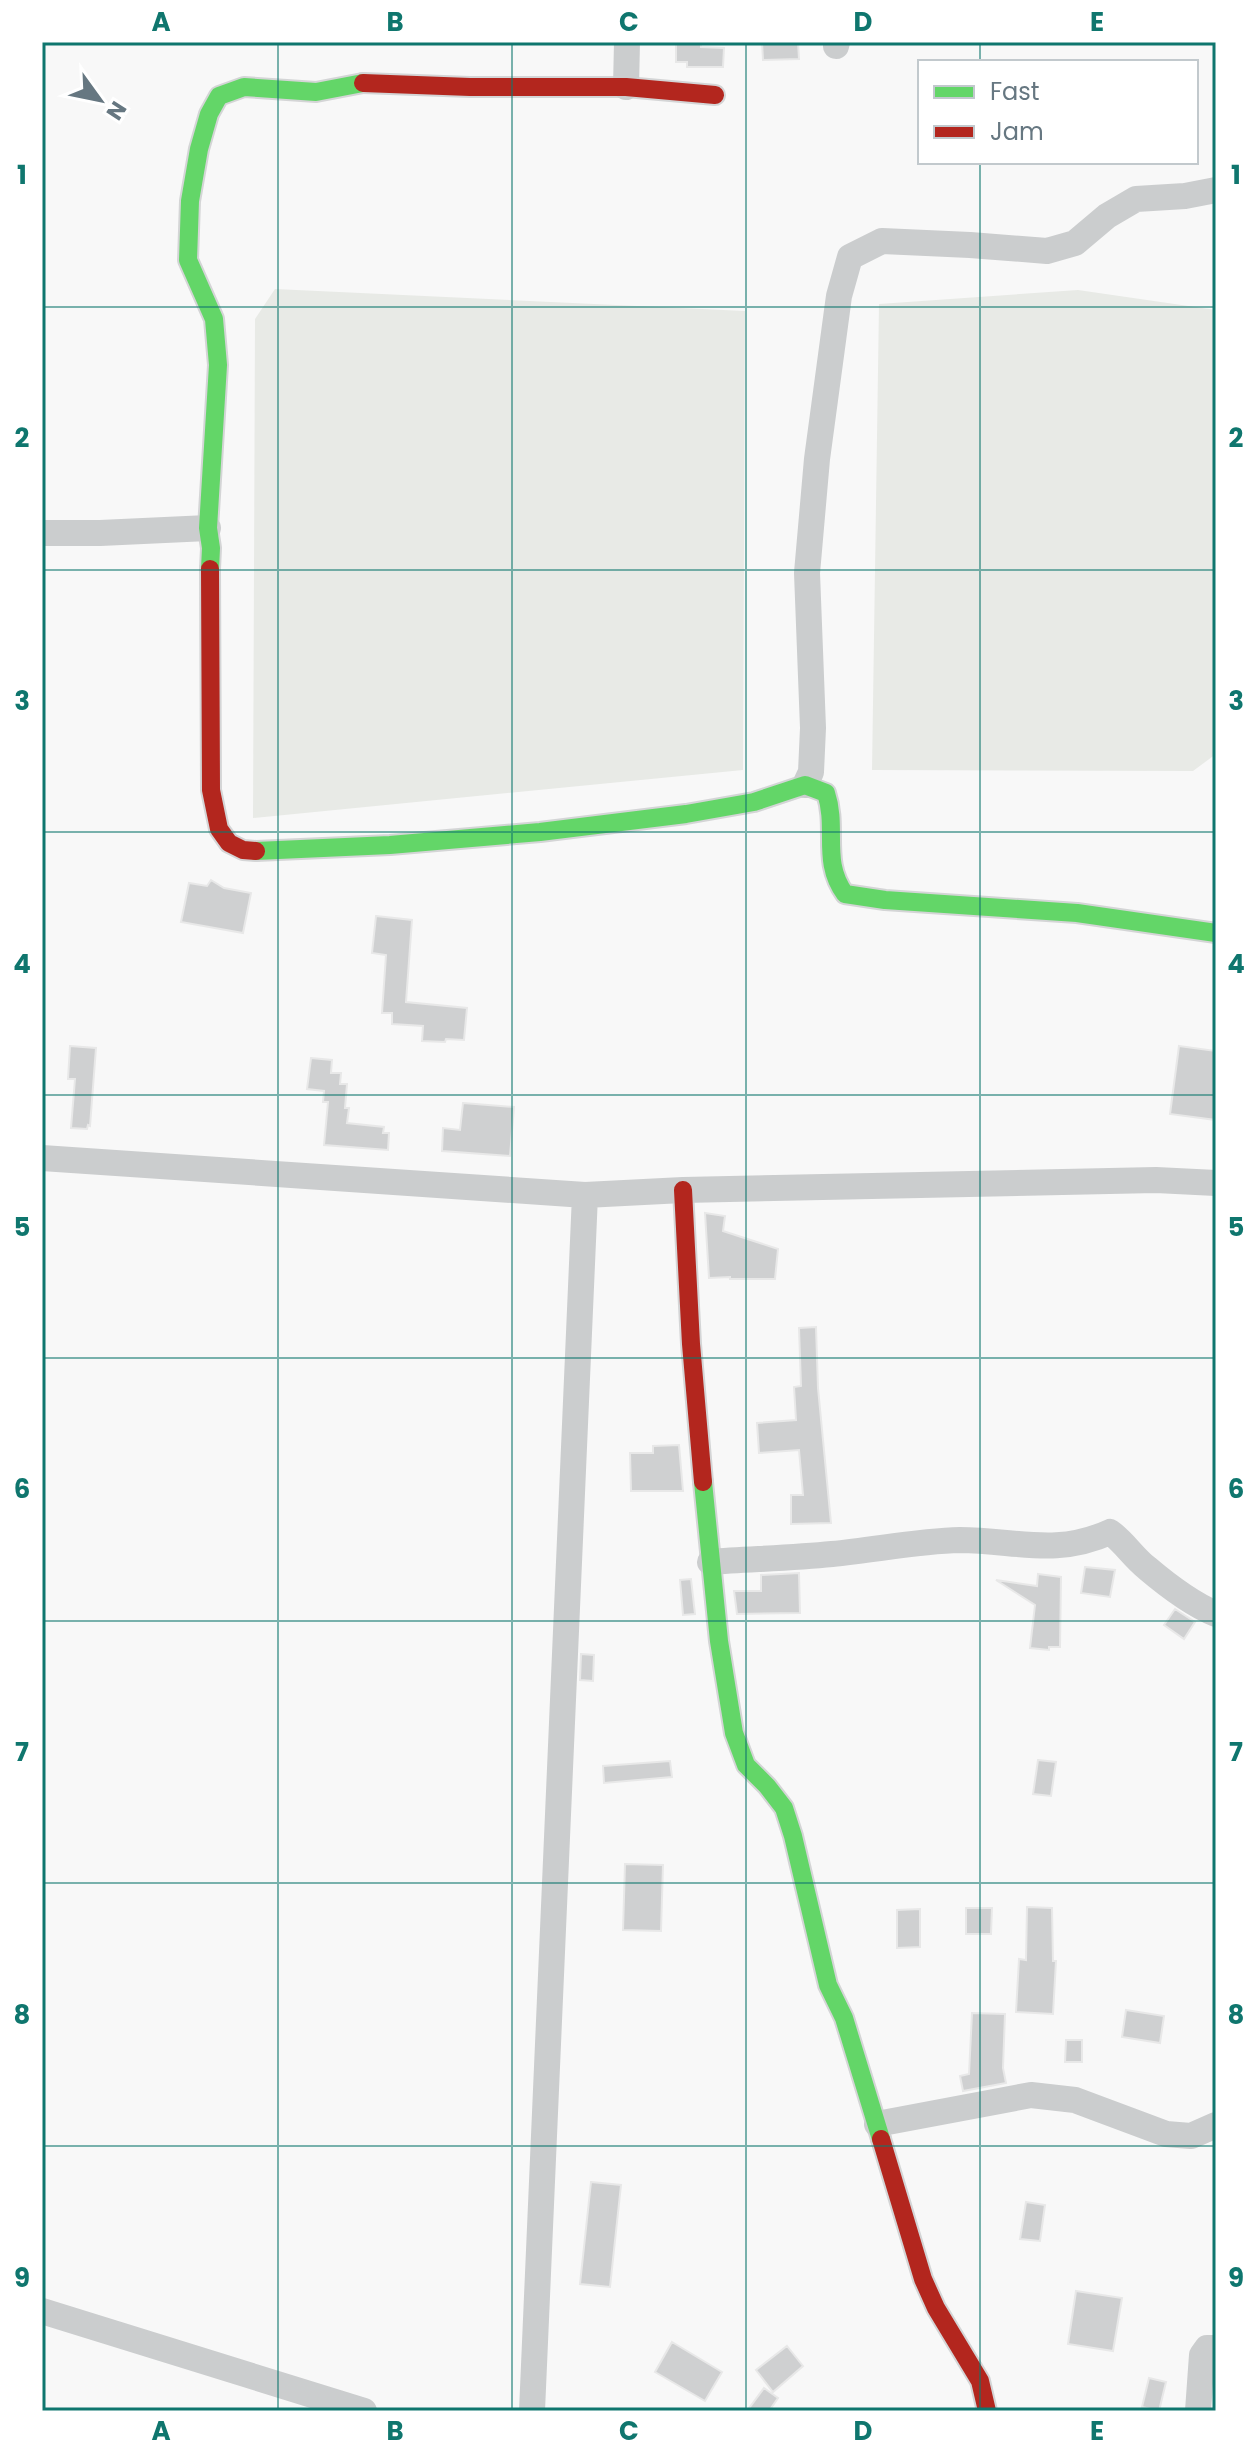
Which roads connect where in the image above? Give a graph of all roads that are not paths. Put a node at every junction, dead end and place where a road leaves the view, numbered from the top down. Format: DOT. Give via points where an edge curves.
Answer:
graph roads {
  1 [pos="627,42"];
  2 [pos="626,87"];
  3 [pos="715,95"];
  4 [pos="1216,190"];
  5 [pos="208,528"];
  6 [pos="42,533"];
  7 [pos="805,785"];
  8 [pos="1216,933"];
  9 [pos="42,1158"];
  10 [pos="1216,1183"];
  11 [pos="683,1190"];
  12 [pos="585,1195"];
  13 [pos="710,1562"];
  14 [pos="1216,1614"];
  15 [pos="877,2124"];
  16 [pos="1216,2125"];
  17 [pos="42,2311"];
  18 [pos="1216,2348"];
  19 [pos="364,2411"];
  20 [pos="532,2411"];
  21 [pos="987,2411"];
  22 [pos="1198,2411"];
  1 -- 2 [label="street"];
  2 -- 3 [label="street"];
  2 -- 5 [label="street" via="359,83 316,92 244,87 219,96 199,149 188,260 214,319 218,365"];
  4 -- 7 [label="street" via="1136,199 1075,243 1047,251 882,241 850,257 839,296 807,573 813,728 811,772"];
  5 -- 6 [label="street"];
  5 -- 7 [label="street" via="211,790 219,829 243,850 540,832 754,802"];
  7 -- 8 [label="street" via="826,793 832,810 835,883 845,894 1077,913"];
  9 -- 12 [label="street"];
  10 -- 11 [label="street"];
  11 -- 12 [label="street"];
  11 -- 13 [label="street"];
  12 -- 20 [label="street"];
  13 -- 14 [label="street" via="961,1540 1056,1546 1110,1532 1146,1567"];
  13 -- 15 [label="street" via="734,1733 746,1765 784,1808 828,1985 844,2018"];
  15 -- 16 [label="street" via="1031,2095 1075,2100 1166,2134 1191,2136"];
  15 -- 21 [label="street" via="923,2279 980,2381"];
  17 -- 19 [label="street"];
  18 -- 22 [label="street" via="1207,2348 1202,2355"];
}
